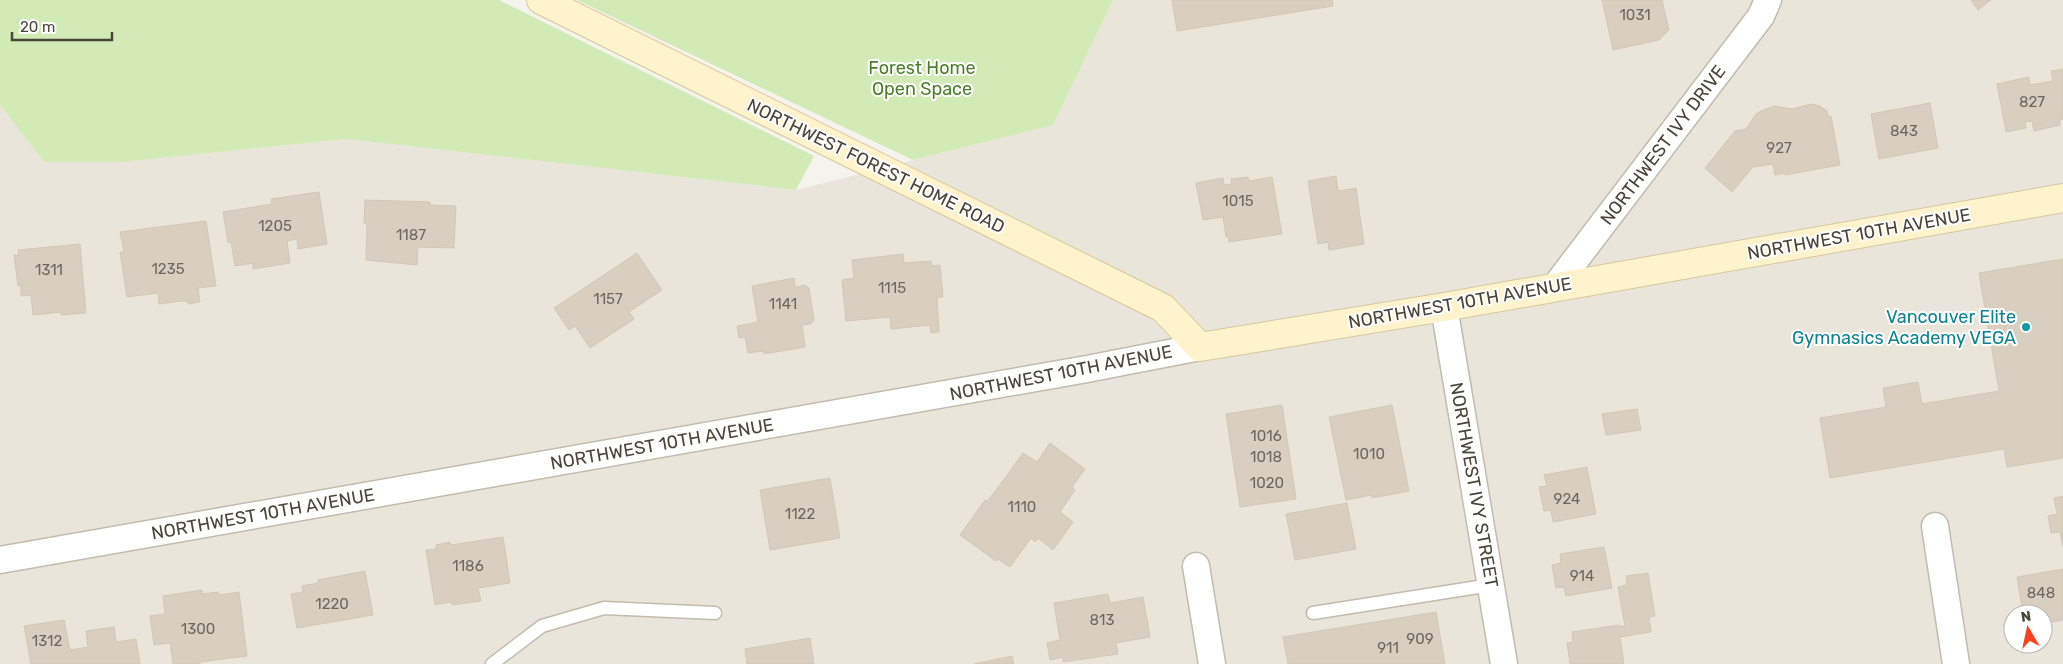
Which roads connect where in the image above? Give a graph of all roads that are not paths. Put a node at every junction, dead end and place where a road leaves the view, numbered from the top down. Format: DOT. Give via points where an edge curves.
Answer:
graph roads {
  1 [pos="541,0"];
  2 [pos="1768,0"];
  3 [pos="2063,198"];
  4 [pos="1554,288"];
  5 [pos="1444,307"];
  6 [pos="1200,346"];
  7 [pos="1935,526"];
  8 [pos="0,560"];
  9 [pos="1196,566"];
  10 [pos="1491,585"];
  11 [pos="1313,612"];
  12 [pos="715,613"];
  13 [pos="492,664"];
  14 [pos="1212,664"];
  15 [pos="1504,664"];
  16 [pos="1956,664"];
  1 -- 6 [label="street, NORTHWEST FOREST HOME ROAD" via="1162,308"];
  2 -- 4 [label="street, NORTHWEST IVY DRIVE" via="1761,16"];
  3 -- 4 [label="street, NORTHWEST 10TH AVENUE"];
  4 -- 5 [label="street, NORTHWEST 10TH AVENUE"];
  5 -- 6 [label="street, NORTHWEST 10TH AVENUE"];
  5 -- 10 [label="street, NORTHWEST IVY STREET"];
  6 -- 8 [label="street, NORTHWEST 10TH AVENUE" via="1087,370"];
  7 -- 16 [label="street"];
  9 -- 14 [label="street"];
  10 -- 11 [label="lane"];
  10 -- 15 [label="street, NORTHWEST IVY STREET"];
  12 -- 13 [label="lane" via="604,608 542,626"];
}
